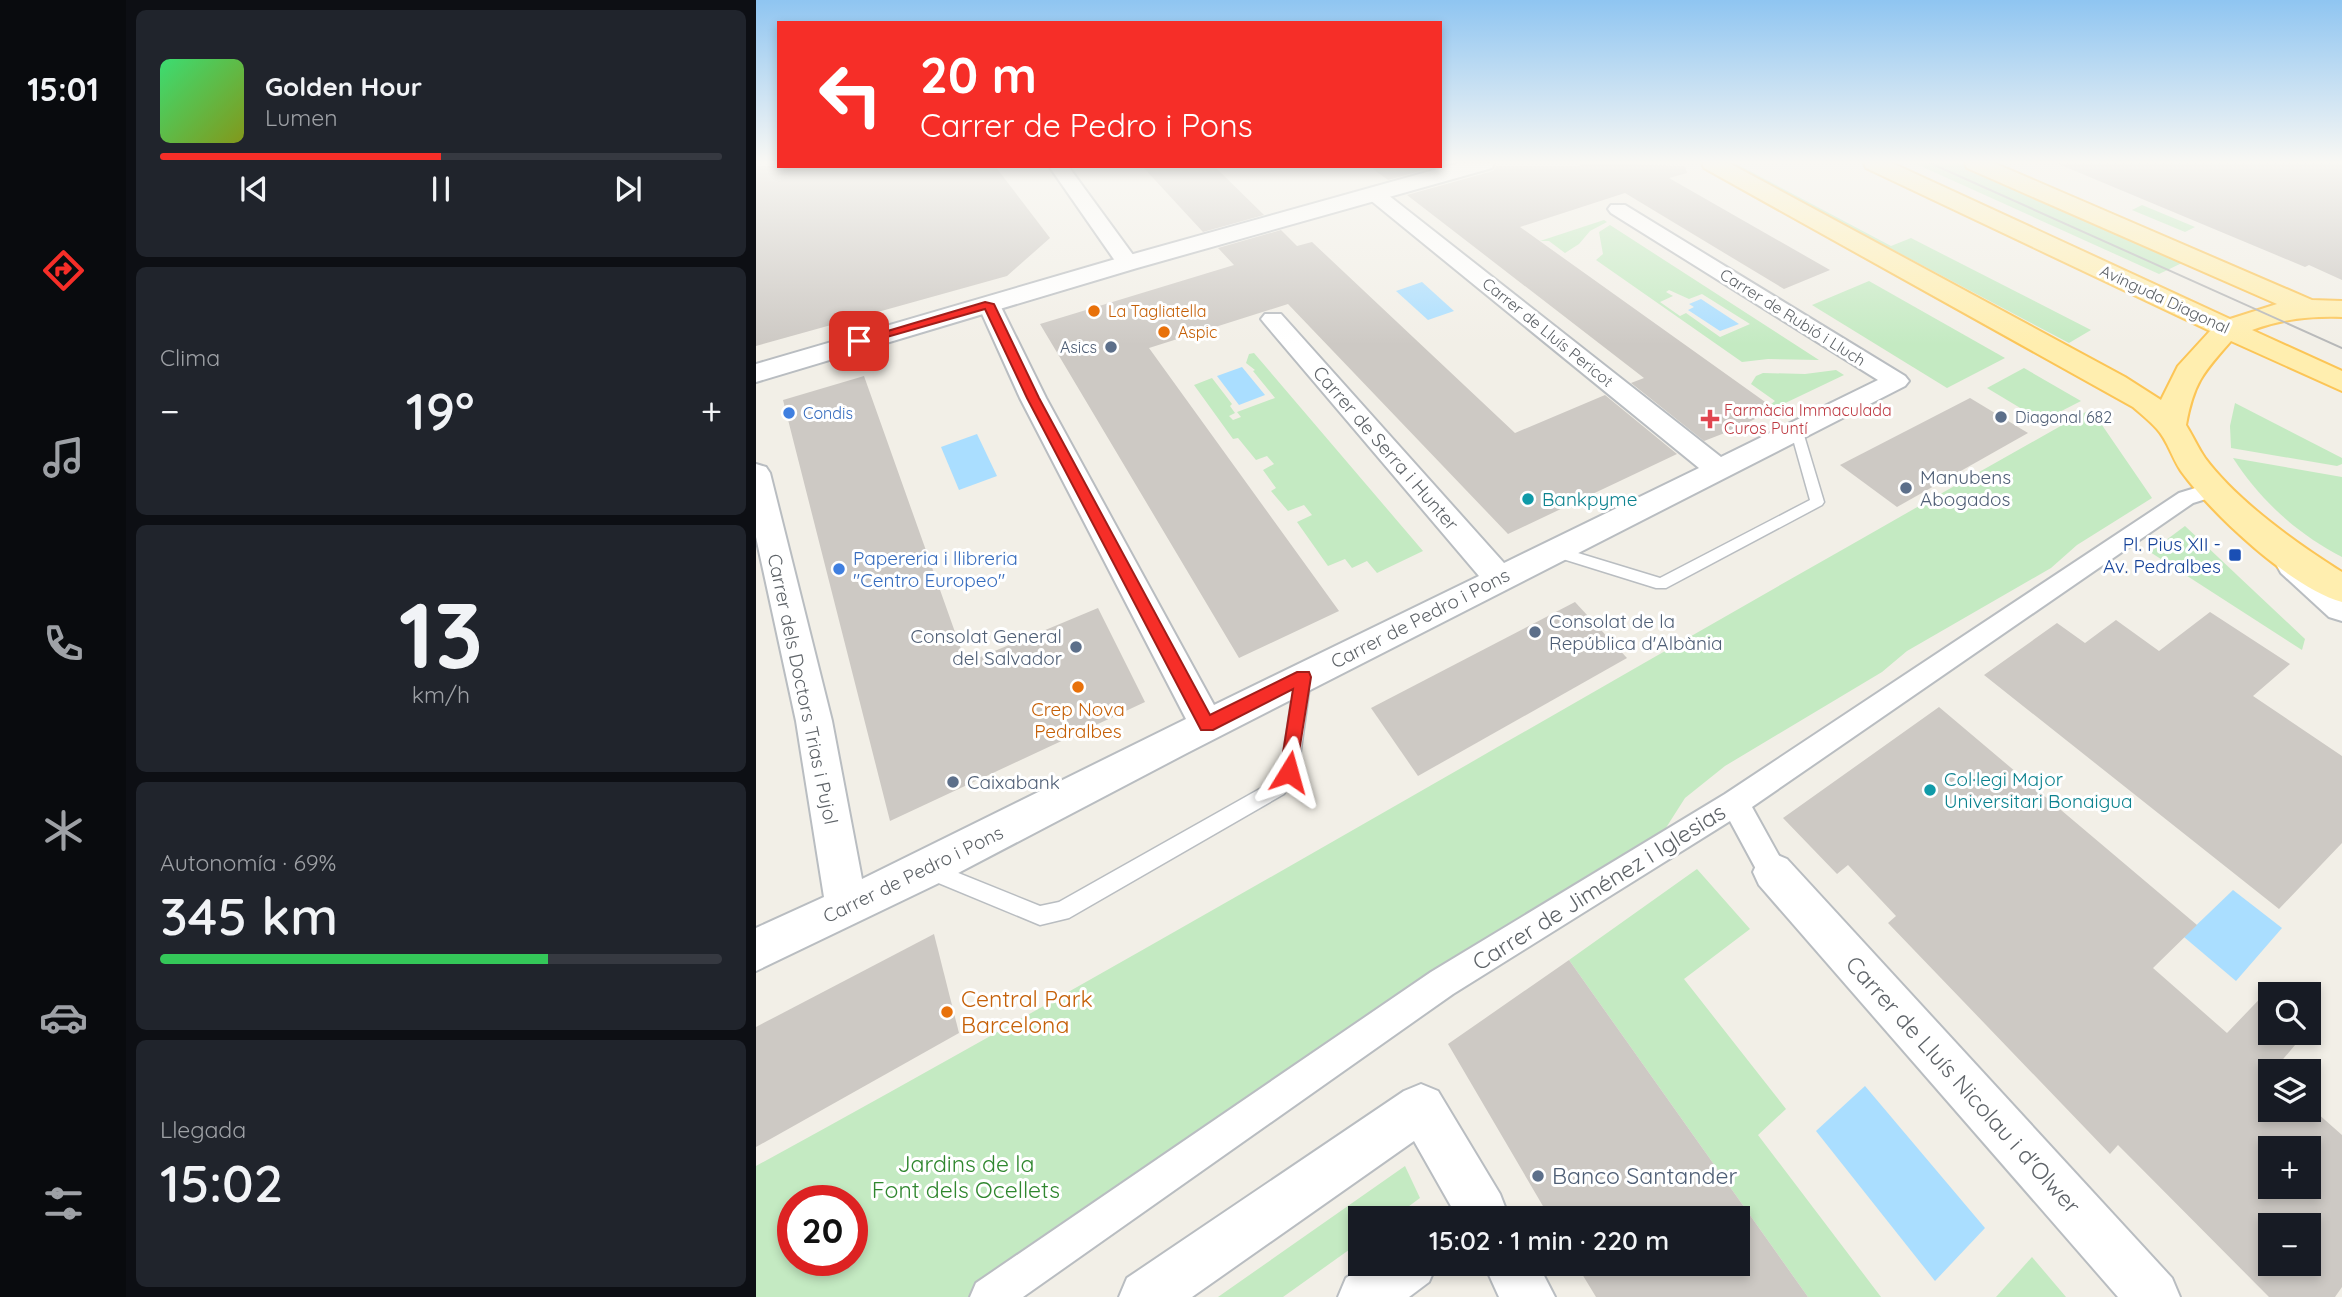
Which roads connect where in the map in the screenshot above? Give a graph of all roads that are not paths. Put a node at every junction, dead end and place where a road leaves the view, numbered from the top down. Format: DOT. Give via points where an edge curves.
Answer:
graph roads {
  1 [pos="1100,224"];
  2 [pos="1272,224"];
  3 [pos="1412,224"];
  4 [pos="1641,224"];
  5 [pos="1823,224"];
  6 [pos="2003,224"];
  7 [pos="2114,224"];
  8 [pos="1128,263"];
  9 [pos="989,304"];
  10 [pos="2307,308"];
  11 [pos="2342,309"];
  12 [pos="1273,319"];
  13 [pos="2342,323"];
  14 [pos="2227,329"];
  15 [pos="756,373"];
  16 [pos="1896,381"];
  17 [pos="2342,382"];
  18 [pos="2171,425"];
  19 [pos="1797,432"];
  20 [pos="1720,471"];
  21 [pos="756,473"];
  22 [pos="2215,489"];
  23 [pos="1555,551"];
  24 [pos="2280,551"];
  25 [pos="1499,578"];
  26 [pos="2342,589"];
  27 [pos="2342,607"];
  28 [pos="1303,677"];
  29 [pos="1207,725"];
  30 [pos="1735,803"];
  31 [pos="927,869"];
  32 [pos="1773,872"];
  33 [pos="846,906"];
  34 [pos="756,950"];
  35 [pos="1475,1206"];
  36 [pos="1394,1276"];
  37 [pos="1517,1276"];
  38 [pos="990,1297"];
  39 [pos="1146,1297"];
  40 [pos="1365,1297"];
  41 [pos="1528,1297"];
  42 [pos="2153,1297"];
  1 -- 8 [label="street"];
  2 -- 8 [label="street"];
  3 -- 20 [label="street, Carrer de Lluís Pericot"];
  4 -- 16 [label="street, Carrer de Rubió i Lluch"];
  5 -- 18 [label="main road" via="2115,383"];
  6 -- 14 [label="main road, Avinguda Diagonal"];
  7 -- 10 [label="main road"];
  8 -- 9 [label="street"];
  9 -- 15 [label="street"];
  9 -- 29 [label="street" via="1033,398"];
  10 -- 11 [label="main road"];
  10 -- 13 [label="main road"];
  10 -- 14 [label="main road" via="2273,313"];
  12 -- 25 [label="street, Carrer de Serra i Hunter"];
  14 -- 17 [label="main road, Avinguda Diagonal"];
  14 -- 18 [label="main road" via="2188,372"];
  16 -- 19 [label="street, Carrer de Pedro i Pons"];
  18 -- 22 [label="main road" via="2193,464"];
  19 -- 20 [label="street, Carrer de Pedro i Pons"];
  19 -- 23 [label="lane" via="1818,502 1661,584"];
  20 -- 23 [label="street, Carrer de Pedro i Pons"];
  21 -- 33 [label="street, Carrer dels Doctors Trias i Pujol" via="814,721"];
  22 -- 24 [label="main road"];
  22 -- 30 [label="street, Carrer de Jiménez i Iglesias" via="2186,498"];
  23 -- 25 [label="street, Carrer de Pedro i Pons"];
  24 -- 26 [label="main road"];
  24 -- 27 [label="street"];
  25 -- 28 [label="street, Carrer de Pedro i Pons"];
  28 -- 29 [label="street, Carrer de Pedro i Pons"];
  28 -- 31 [label="lane" via="1289,772 1278,788 1062,911 1040,916"];
  29 -- 31 [label="street, Carrer de Pedro i Pons"];
  30 -- 32 [label="street"];
  30 -- 38 [label="street, Carrer de Jiménez i Iglesias" via="1442,983"];
  31 -- 33 [label="street, Carrer de Pedro i Pons"];
  32 -- 42 [label="street, Carrer de Lluís Nicolau i d'Olwer"];
  33 -- 34 [label="street, Carrer de Pedro i Pons"];
  35 -- 39 [label="street" via="1421,1108"];
  36 -- 40 [label="street"];
  37 -- 41 [label="street"];
}
